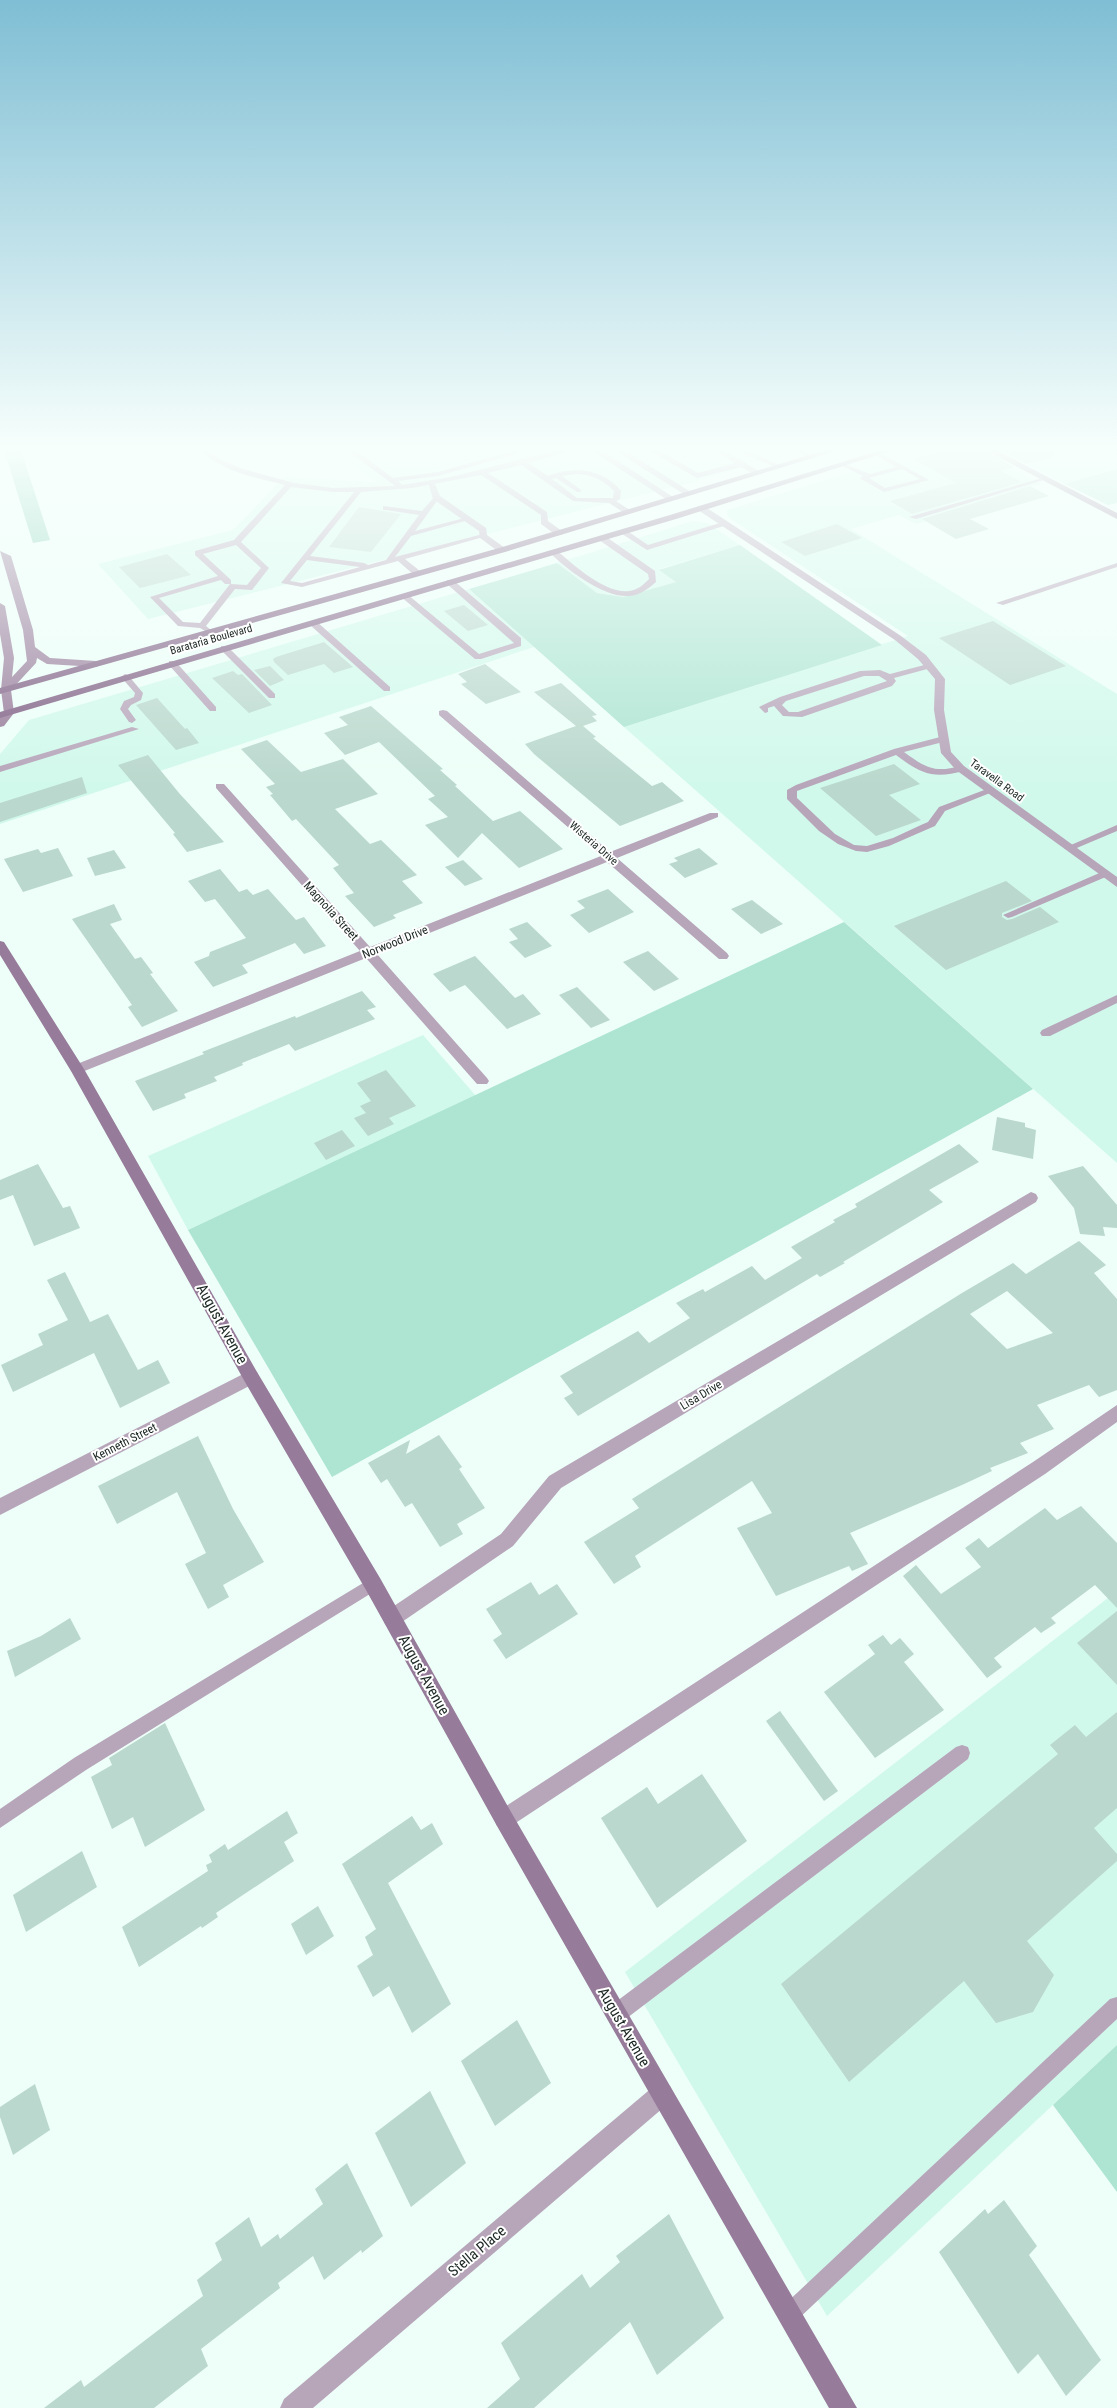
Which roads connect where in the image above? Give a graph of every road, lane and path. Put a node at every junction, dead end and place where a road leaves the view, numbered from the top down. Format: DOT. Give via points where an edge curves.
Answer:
graph roads {
  1 [pos="9,562"];
  2 [pos="208,562"];
  3 [pos="259,562"];
  4 [pos="302,562"];
  5 [pos="342,562"];
  6 [pos="384,562"];
  7 [pos="405,562"];
  8 [pos="457,562"];
  9 [pos="518,562"];
  10 [pos="568,562"];
  11 [pos="637,562"];
  12 [pos="784,562"];
  13 [pos="1117,565"];
  14 [pos="372,566"];
  15 [pos="418,573"];
  16 [pos="223,577"];
  17 [pos="450,582"];
  18 [pos="233,586"];
  19 [pos="404,596"];
  20 [pos="1000,602"];
  21 [pos="0,606"];
  22 [pos="2,623"];
  23 [pos="313,623"];
  24 [pos="206,629"];
  25 [pos="224,648"];
  26 [pos="31,649"];
  27 [pos="172,663"];
  28 [pos="96,664"];
  29 [pos="928,666"];
  30 [pos="125,677"];
  31 [pos="889,677"];
  32 [pos="387,689"];
  33 [pos="3,690"];
  34 [pos="272,696"];
  35 [pos="779,702"];
  36 [pos="213,709"];
  37 [pos="765,710"];
  38 [pos="443,713"];
  39 [pos="4,714"];
  40 [pos="791,716"];
  41 [pos="773,717"];
  42 [pos="0,724"];
  43 [pos="944,738"];
  44 [pos="897,751"];
  45 [pos="0,769"];
  46 [pos="961,769"];
  47 [pos="220,786"];
  48 [pos="990,791"];
  49 [pos="714,815"];
  50 [pos="1117,828"];
  51 [pos="1069,848"];
  52 [pos="609,856"];
  53 [pos="1104,874"];
  54 [pos="1117,883"];
  55 [pos="1008,914"];
  56 [pos="0,945"];
  57 [pos="368,953"];
  58 [pos="723,956"];
  59 [pos="1117,999"];
  60 [pos="1046,1033"];
  61 [pos="77,1069"];
  62 [pos="482,1081"];
  63 [pos="1032,1198"];
  64 [pos="251,1377"];
  65 [pos="1117,1412"];
  66 [pos="0,1507"];
  67 [pos="373,1584"];
  68 [pos="392,1618"];
  69 [pos="962,1753"];
  70 [pos="0,1819"];
  71 [pos="504,1820"];
  72 [pos="1117,2006"];
  73 [pos="616,2014"];
  74 [pos="662,2094"];
  75 [pos="789,2314"];
  76 [pos="293,2408"];
  77 [pos="844,2408"];
  1 -- 26 [label="street"];
  2 -- 16 [label="lane"];
  3 -- 18 [label="lane" via="265,568 249,588"];
  4 -- 14 [label="lane" via="285,583 302,585"];
  5 -- 14 [label="lane"];
  6 -- 14 [label="lane"];
  7 -- 15 [label="lane"];
  8 -- 15 [label="main road, Barataria Boulevard"];
  9 -- 17 [label="main road, Barataria Boulevard"];
  10 -- 11 [label="lane" via="604,589 624,592 643,588 653,580 652,573"];
  12 -- 29 [label="street, Taravella Road" via="898,638"];
  13 -- 20 [label="lane"];
  15 -- 24 [label="main road, Barataria Boulevard"];
  16 -- 18 [label="lane"];
  16 -- 24 [label="lane" via="154,597 181,624"];
  17 -- 19 [label="main road, Barataria Boulevard"];
  17 -- 19 [label="lane" via="518,640 518,644 478,657"];
  18 -- 24 [label="lane"];
  19 -- 23 [label="main road, Barataria Boulevard"];
  21 -- 22 [label="street"];
  22 -- 33 [label="street" via="9,658"];
  23 -- 25 [label="main road, Barataria Boulevard"];
  23 -- 32 [label="lane"];
  24 -- 28 [label="main road, Barataria Boulevard"];
  25 -- 27 [label="main road, Barataria Boulevard"];
  25 -- 34 [label="lane"];
  26 -- 28 [label="street" via="47,661"];
  26 -- 33 [label="street" via="32,661"];
  27 -- 30 [label="main road, Barataria Boulevard"];
  27 -- 36 [label="lane"];
  28 -- 33 [label="main road, Barataria Boulevard"];
  29 -- 31 [label="lane"];
  29 -- 43 [label="street, Taravella Road" via="940,679 939,710"];
  30 -- 39 [label="main road, Barataria Boulevard"];
  30 -- 45 [label="lane" via="138,693 138,698 127,703 124,709 134,725"];
  31 -- 35 [label="lane" via="880,673 863,673"];
  31 -- 40 [label="lane" via="892,681 882,686"];
  33 -- 39 [label="street"];
  35 -- 37 [label="lane" via="763,707"];
  35 -- 40 [label="lane" via="779,709"];
  38 -- 52 [label="street, Wisteria Drive"];
  39 -- 42 [label="street"];
  40 -- 41 [label="lane" via="781,720"];
  43 -- 44 [label="lane"];
  43 -- 46 [label="street, Taravella Road" via="946,754"];
  44 -- 46 [label="lane" via="931,774"];
  44 -- 48 [label="lane" via="798,786 792,790 792,799 811,819 847,846 869,848 932,824 936,814 942,810"];
  46 -- 48 [label="street, Taravella Road"];
  47 -- 57 [label="street, Magnolia Street"];
  48 -- 51 [label="street, Taravella Road"];
  49 -- 52 [label="street, Norwood Drive"];
  50 -- 51 [label="lane"];
  51 -- 53 [label="street, Taravella Road"];
  52 -- 57 [label="street, Norwood Drive"];
  52 -- 58 [label="street, Wisteria Drive"];
  53 -- 54 [label="street, Taravella Road"];
  53 -- 55 [label="lane"];
  56 -- 61 [label="street, August Avenue"];
  57 -- 61 [label="street, Norwood Drive"];
  57 -- 62 [label="street, Magnolia Street"];
  59 -- 60 [label="lane"];
  61 -- 64 [label="street, August Avenue"];
  63 -- 68 [label="street, Lisa Drive" via="555,1482 506,1540"];
  64 -- 66 [label="street, Kenneth Street"];
  64 -- 67 [label="street, August Avenue"];
  65 -- 71 [label="street" via="1039,1468"];
  67 -- 68 [label="street, August Avenue"];
  67 -- 70 [label="lane" via="80,1764"];
  68 -- 71 [label="street, August Avenue"];
  69 -- 73 [label="lane"];
  71 -- 73 [label="street, August Avenue"];
  72 -- 75 [label="lane"];
  73 -- 74 [label="street, August Avenue"];
  74 -- 75 [label="street, August Avenue"];
  74 -- 76 [label="street, Stella Place"];
  75 -- 77 [label="street, August Avenue"];
}
